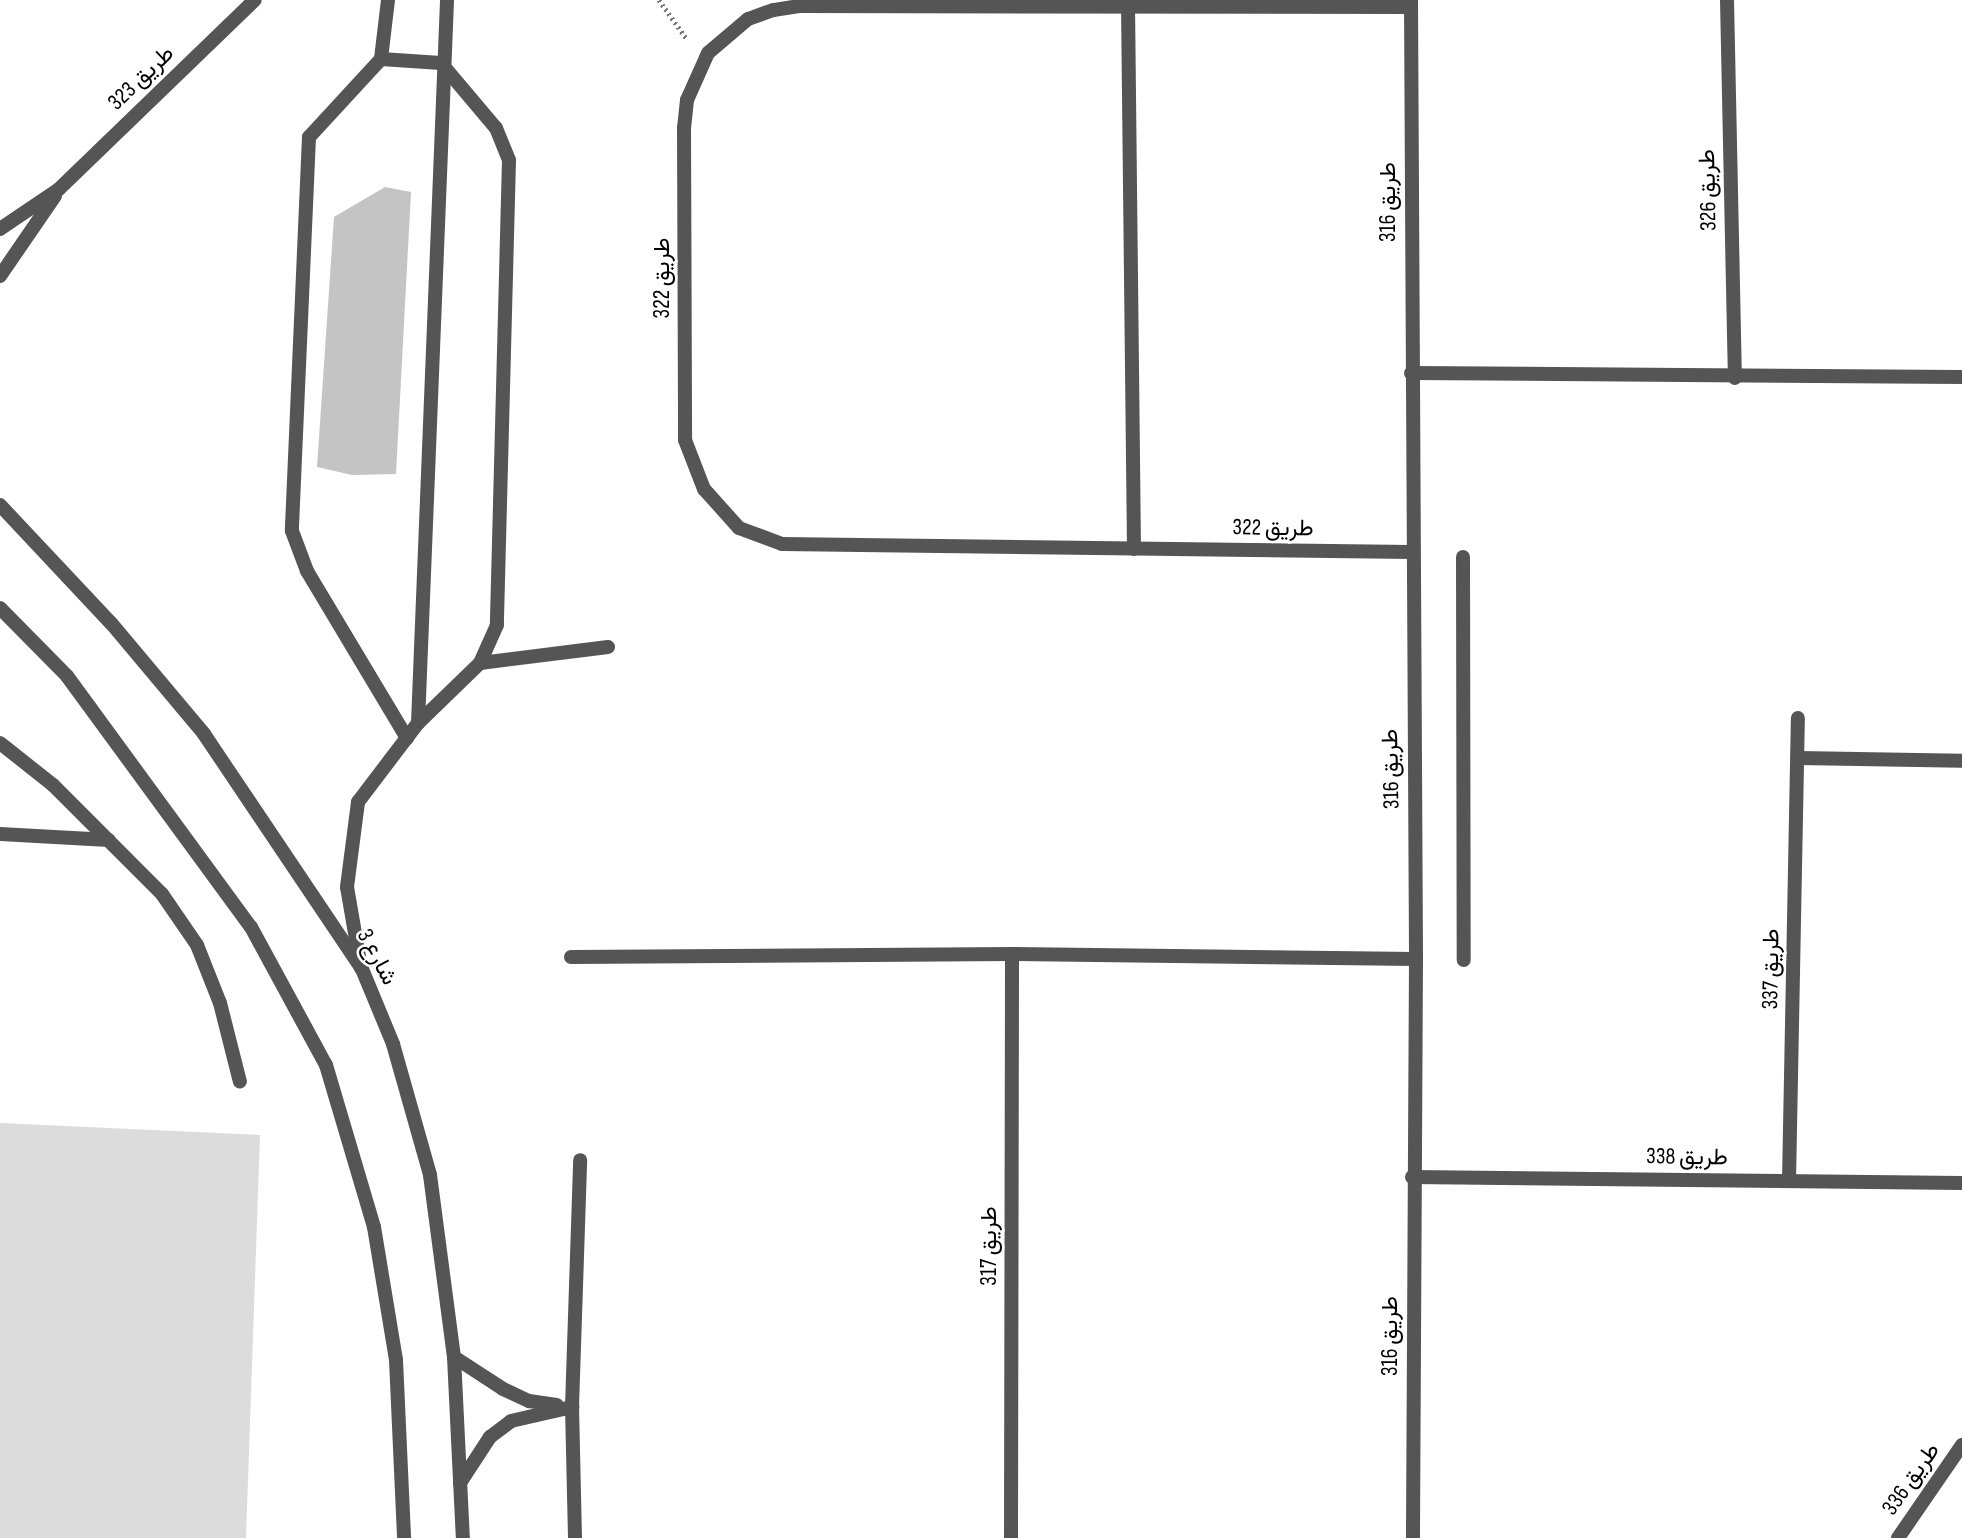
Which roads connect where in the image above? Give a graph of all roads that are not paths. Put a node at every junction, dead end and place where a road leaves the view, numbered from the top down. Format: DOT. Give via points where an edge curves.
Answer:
graph roads {
  1 [pos="255,0"];
  2 [pos="388,0"];
  3 [pos="447,0"];
  4 [pos="1727,0"];
  5 [pos="1410,3"];
  6 [pos="1128,4"];
  7 [pos="381,59"];
  8 [pos="441,63"];
  9 [pos="59,190"];
  10 [pos="0,229"];
  11 [pos="0,276"];
  12 [pos="1411,373"];
  13 [pos="1962,377"];
  14 [pos="1735,378"];
  15 [pos="0,505"];
  16 [pos="1134,549"];
  17 [pos="1411,552"];
  18 [pos="1463,557"];
  19 [pos="0,608"];
  20 [pos="608,647"];
  21 [pos="480,663"];
  22 [pos="1798,718"];
  23 [pos="418,723"];
  24 [pos="407,738"];
  25 [pos="0,743"];
  26 [pos="1798,758"];
  27 [pos="1962,761"];
  28 [pos="0,834"];
  29 [pos="109,840"];
  30 [pos="1012,954"];
  31 [pos="572,957"];
  32 [pos="1416,959"];
  33 [pos="1464,960"];
  34 [pos="362,970"];
  35 [pos="240,1082"];
  36 [pos="580,1160"];
  37 [pos="1412,1177"];
  38 [pos="1789,1181"];
  39 [pos="1962,1183"];
  40 [pos="454,1357"];
  41 [pos="572,1407"];
  42 [pos="1962,1445"];
  43 [pos="460,1483"];
  44 [pos="404,1538"];
  45 [pos="463,1538"];
  46 [pos="575,1538"];
  47 [pos="1011,1538"];
  48 [pos="1413,1538"];
  49 [pos="1898,1538"];
  1 -- 9 [label="street, طريق 323"];
  2 -- 7 [label="street"];
  3 -- 8 [label="street"];
  4 -- 14 [label="street, طريق 326"];
  5 -- 6 [label="street, طريق 322"];
  5 -- 12 [label="street, طريق 316"];
  6 -- 16 [label="street"];
  6 -- 16 [label="street, طريق 322" via="799,6 748,19 708,53 691,88 684,127 685,440 704,489 739,528 782,544"];
  7 -- 8 [label="street"];
  7 -- 24 [label="street" via="309,137 292,531 307,571"];
  8 -- 21 [label="street" via="496,128 509,160 497,625"];
  8 -- 23 [label="street"];
  9 -- 10 [label="street, طريق 323"];
  9 -- 11 [label="street, طريق 323"];
  12 -- 14 [label="street"];
  12 -- 17 [label="street, طريق 316"];
  13 -- 14 [label="street"];
  15 -- 34 [label="street, شارع 3" via="111,623 204,734"];
  16 -- 17 [label="street, طريق 322"];
  17 -- 32 [label="street, طريق 316"];
  18 -- 33 [label="street"];
  19 -- 44 [label="street" via="66,676 243,916 326,1065 374,1227 396,1360"];
  20 -- 21 [label="street"];
  21 -- 23 [label="street"];
  22 -- 26 [label="street, طريق 337"];
  23 -- 24 [label="street"];
  24 -- 34 [label="street" via="358,802 347,887"];
  25 -- 29 [label="street" via="54,785"];
  26 -- 27 [label="street"];
  26 -- 38 [label="street, طريق 337"];
  28 -- 29 [label="street"];
  29 -- 35 [label="street" via="162,894 197,946 220,1003"];
  30 -- 31 [label="street"];
  30 -- 32 [label="street"];
  30 -- 47 [label="street, طريق 317"];
  32 -- 37 [label="street, طريق 316"];
  34 -- 40 [label="street, شارع 3" via="393,1044 430,1175"];
  36 -- 41 [label="street"];
  37 -- 38 [label="street, طريق 338"];
  37 -- 48 [label="street, طريق 316"];
  38 -- 39 [label="street, طريق 338"];
  40 -- 41 [label="street" via="529,1401"];
  40 -- 43 [label="street, شارع 3"];
  41 -- 43 [label="street" via="510,1420 489,1437"];
  41 -- 46 [label="street"];
  42 -- 49 [label="street, طريق 336"];
  43 -- 45 [label="street, شارع 3"];
}
